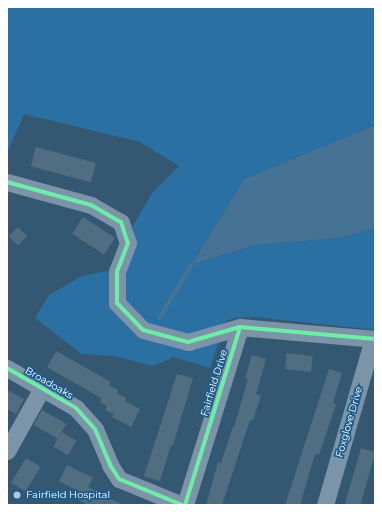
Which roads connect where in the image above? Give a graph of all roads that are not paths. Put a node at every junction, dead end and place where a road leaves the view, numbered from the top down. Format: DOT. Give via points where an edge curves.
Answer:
graph roads {
  1 [pos="7,182"];
  2 [pos="240,327"];
  3 [pos="374,339"];
  4 [pos="7,368"];
  5 [pos="42,388"];
  6 [pos="7,451"];
  7 [pos="184,505"];
  8 [pos="325,505"];
  1 -- 2 [label="street" via="91,206 121,222 128,243 117,271 117,303 143,330 188,342"];
  2 -- 3 [label="street"];
  2 -- 7 [label="street, Fairfield Drive"];
  3 -- 8 [label="street, Foxglove Drive"];
  4 -- 5 [label="street, Broadoaks"];
  5 -- 6 [label="street"];
  5 -- 7 [label="street, Broadoaks" via="76,408 95,429 110,465 119,479"];
}
